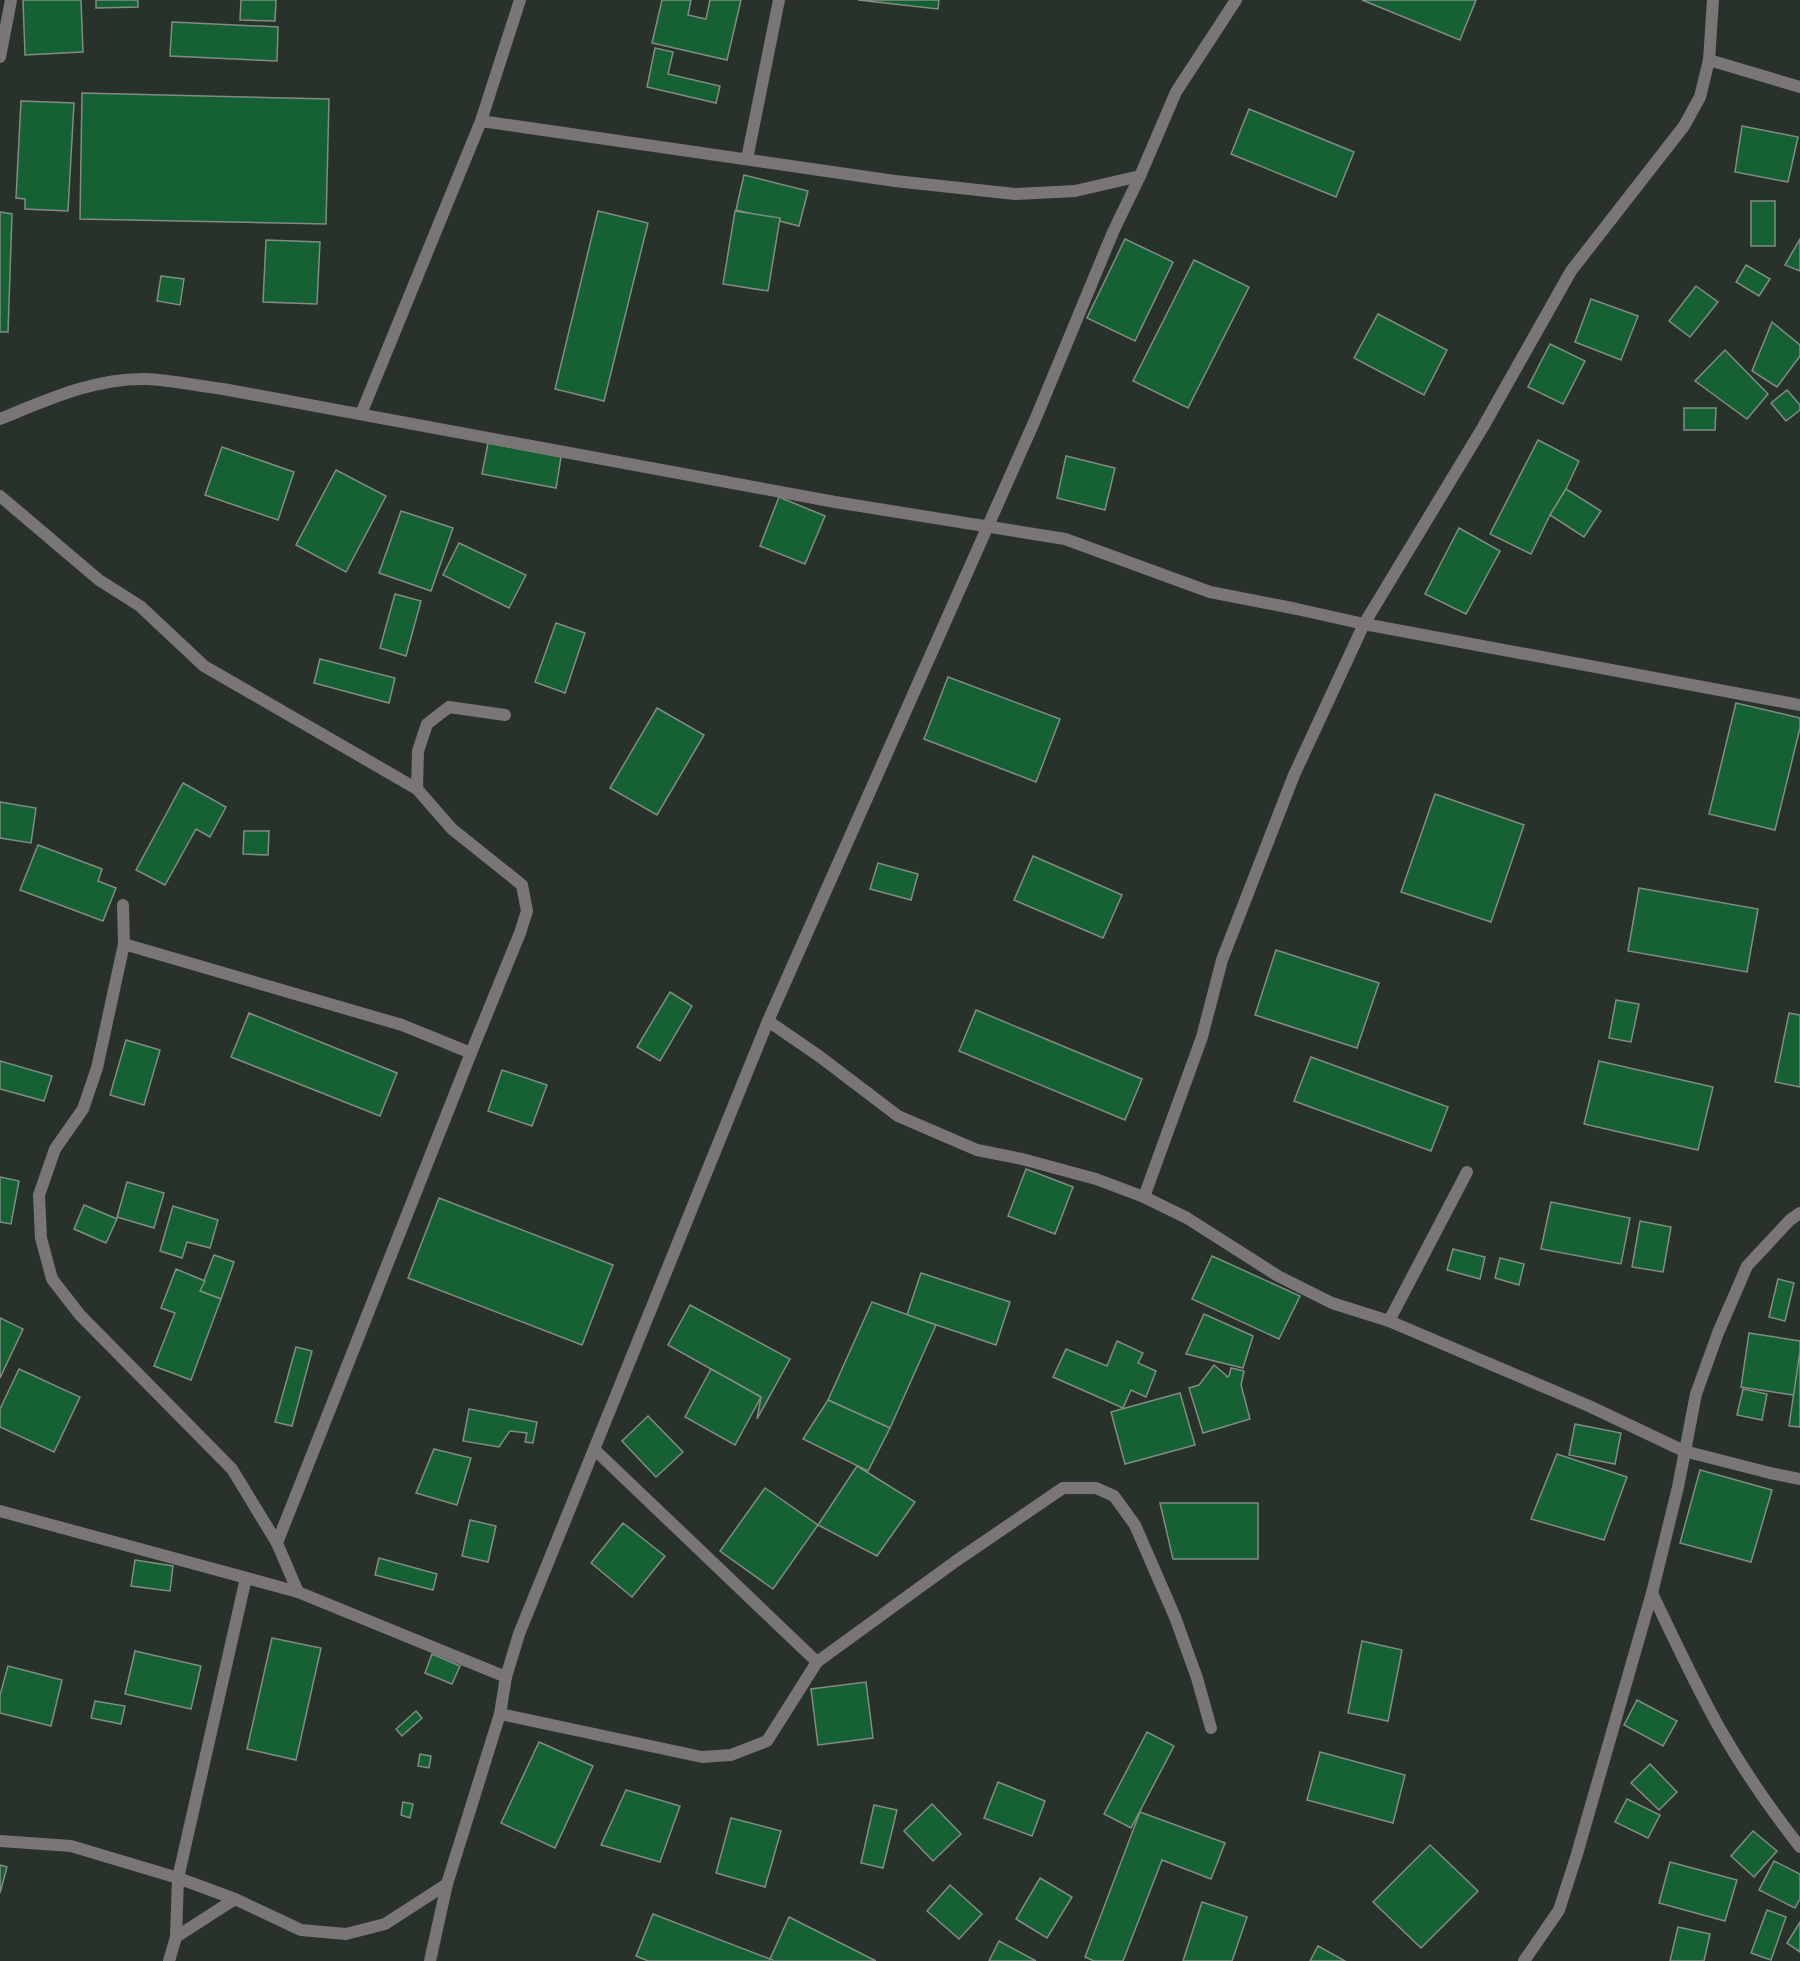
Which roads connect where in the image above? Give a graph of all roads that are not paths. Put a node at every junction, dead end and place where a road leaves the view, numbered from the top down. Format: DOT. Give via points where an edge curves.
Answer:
graph roads {
  1 [pos="11,0"];
  2 [pos="520,0"];
  3 [pos="778,0"];
  4 [pos="1236,0"];
  5 [pos="1713,0"];
  6 [pos="0,57"];
  7 [pos="1708,60"];
  8 [pos="1800,87"];
  9 [pos="481,121"];
  10 [pos="747,159"];
  11 [pos="1140,176"];
  12 [pos="361,414"];
  13 [pos="0,419"];
  14 [pos="0,496"];
  15 [pos="988,526"];
  16 [pos="1364,624"];
  17 [pos="1800,705"];
  18 [pos="505,715"];
  19 [pos="417,789"];
  20 [pos="123,904"];
  21 [pos="124,944"];
  22 [pos="768,1021"];
  23 [pos="471,1053"];
  24 [pos="1467,1172"];
  25 [pos="1144,1197"];
  26 [pos="1800,1213"];
  27 [pos="1389,1321"];
  28 [pos="595,1450"];
  29 [pos="1684,1450"];
  30 [pos="1800,1479"];
  31 [pos="0,1511"];
  32 [pos="277,1544"];
  33 [pos="246,1578"];
  34 [pos="298,1592"];
  35 [pos="1652,1593"];
  36 [pos="817,1662"];
  37 [pos="506,1677"];
  38 [pos="501,1714"];
  39 [pos="1211,1728"];
  40 [pos="0,1841"];
  41 [pos="1800,1847"];
  42 [pos="178,1878"];
  43 [pos="447,1884"];
  44 [pos="236,1899"];
  45 [pos="176,1937"];
  46 [pos="169,1961"];
  47 [pos="430,1961"];
  48 [pos="1524,1961"];
  1 -- 6 [label="street"];
  2 -- 9 [label="street"];
  3 -- 10 [label="street"];
  4 -- 11 [label="street" via="1176,92"];
  5 -- 7 [label="street"];
  7 -- 8 [label="street"];
  7 -- 16 [label="street" via="1700,97 1684,126 1571,271 1483,428"];
  9 -- 10 [label="street"];
  9 -- 12 [label="street"];
  10 -- 11 [label="street" via="1015,194 1075,191"];
  11 -- 15 [label="street"];
  12 -- 13 [label="street" via="146,379 106,382 71,391"];
  12 -- 15 [label="street" via="835,502"];
  14 -- 19 [label="street" via="99,580 140,606 204,666"];
  15 -- 16 [label="street" via="1065,539 1210,592"];
  15 -- 22 [label="street"];
  16 -- 17 [label="street"];
  16 -- 25 [label="street" via="1294,775 1238,917 1202,1037"];
  18 -- 19 [label="street" via="449,707 427,724 418,751"];
  19 -- 23 [label="street" via="452,829 522,885 527,910"];
  20 -- 21 [label="street"];
  21 -- 23 [label="street" via="402,1024"];
  21 -- 32 [label="street" via="97,1068 83,1108 55,1149 39,1195 41,1238 52,1279 80,1315 232,1469"];
  22 -- 25 [label="street" via="898,1116 977,1150 1096,1179"];
  22 -- 28 [label="street"];
  23 -- 32 [label="street"];
  24 -- 27 [label="street"];
  25 -- 27 [label="street" via="1187,1218 1278,1276 1332,1302"];
  26 -- 29 [label="street" via="1747,1266 1696,1394"];
  27 -- 29 [label="street"];
  28 -- 36 [label="street"];
  28 -- 37 [label="street" via="519,1634"];
  29 -- 30 [label="street"];
  29 -- 35 [label="street"];
  31 -- 33 [label="street"];
  32 -- 34 [label="street"];
  33 -- 34 [label="street"];
  33 -- 42 [label="street"];
  34 -- 37 [label="street"];
  35 -- 41 [label="street" via="1721,1730 1760,1794"];
  35 -- 48 [label="street" via="1559,1910"];
  36 -- 38 [label="street" via="766,1742 731,1755 702,1757"];
  36 -- 39 [label="street" via="1063,1488 1096,1488 1114,1496 1135,1525 1175,1617"];
  37 -- 38 [label="street"];
  38 -- 43 [label="street"];
  40 -- 42 [label="street" via="71,1846"];
  42 -- 44 [label="street"];
  42 -- 45 [label="street"];
  43 -- 44 [label="street" via="385,1924 346,1934 301,1930"];
  43 -- 47 [label="street"];
  44 -- 45 [label="street"];
  45 -- 46 [label="street"];
}
